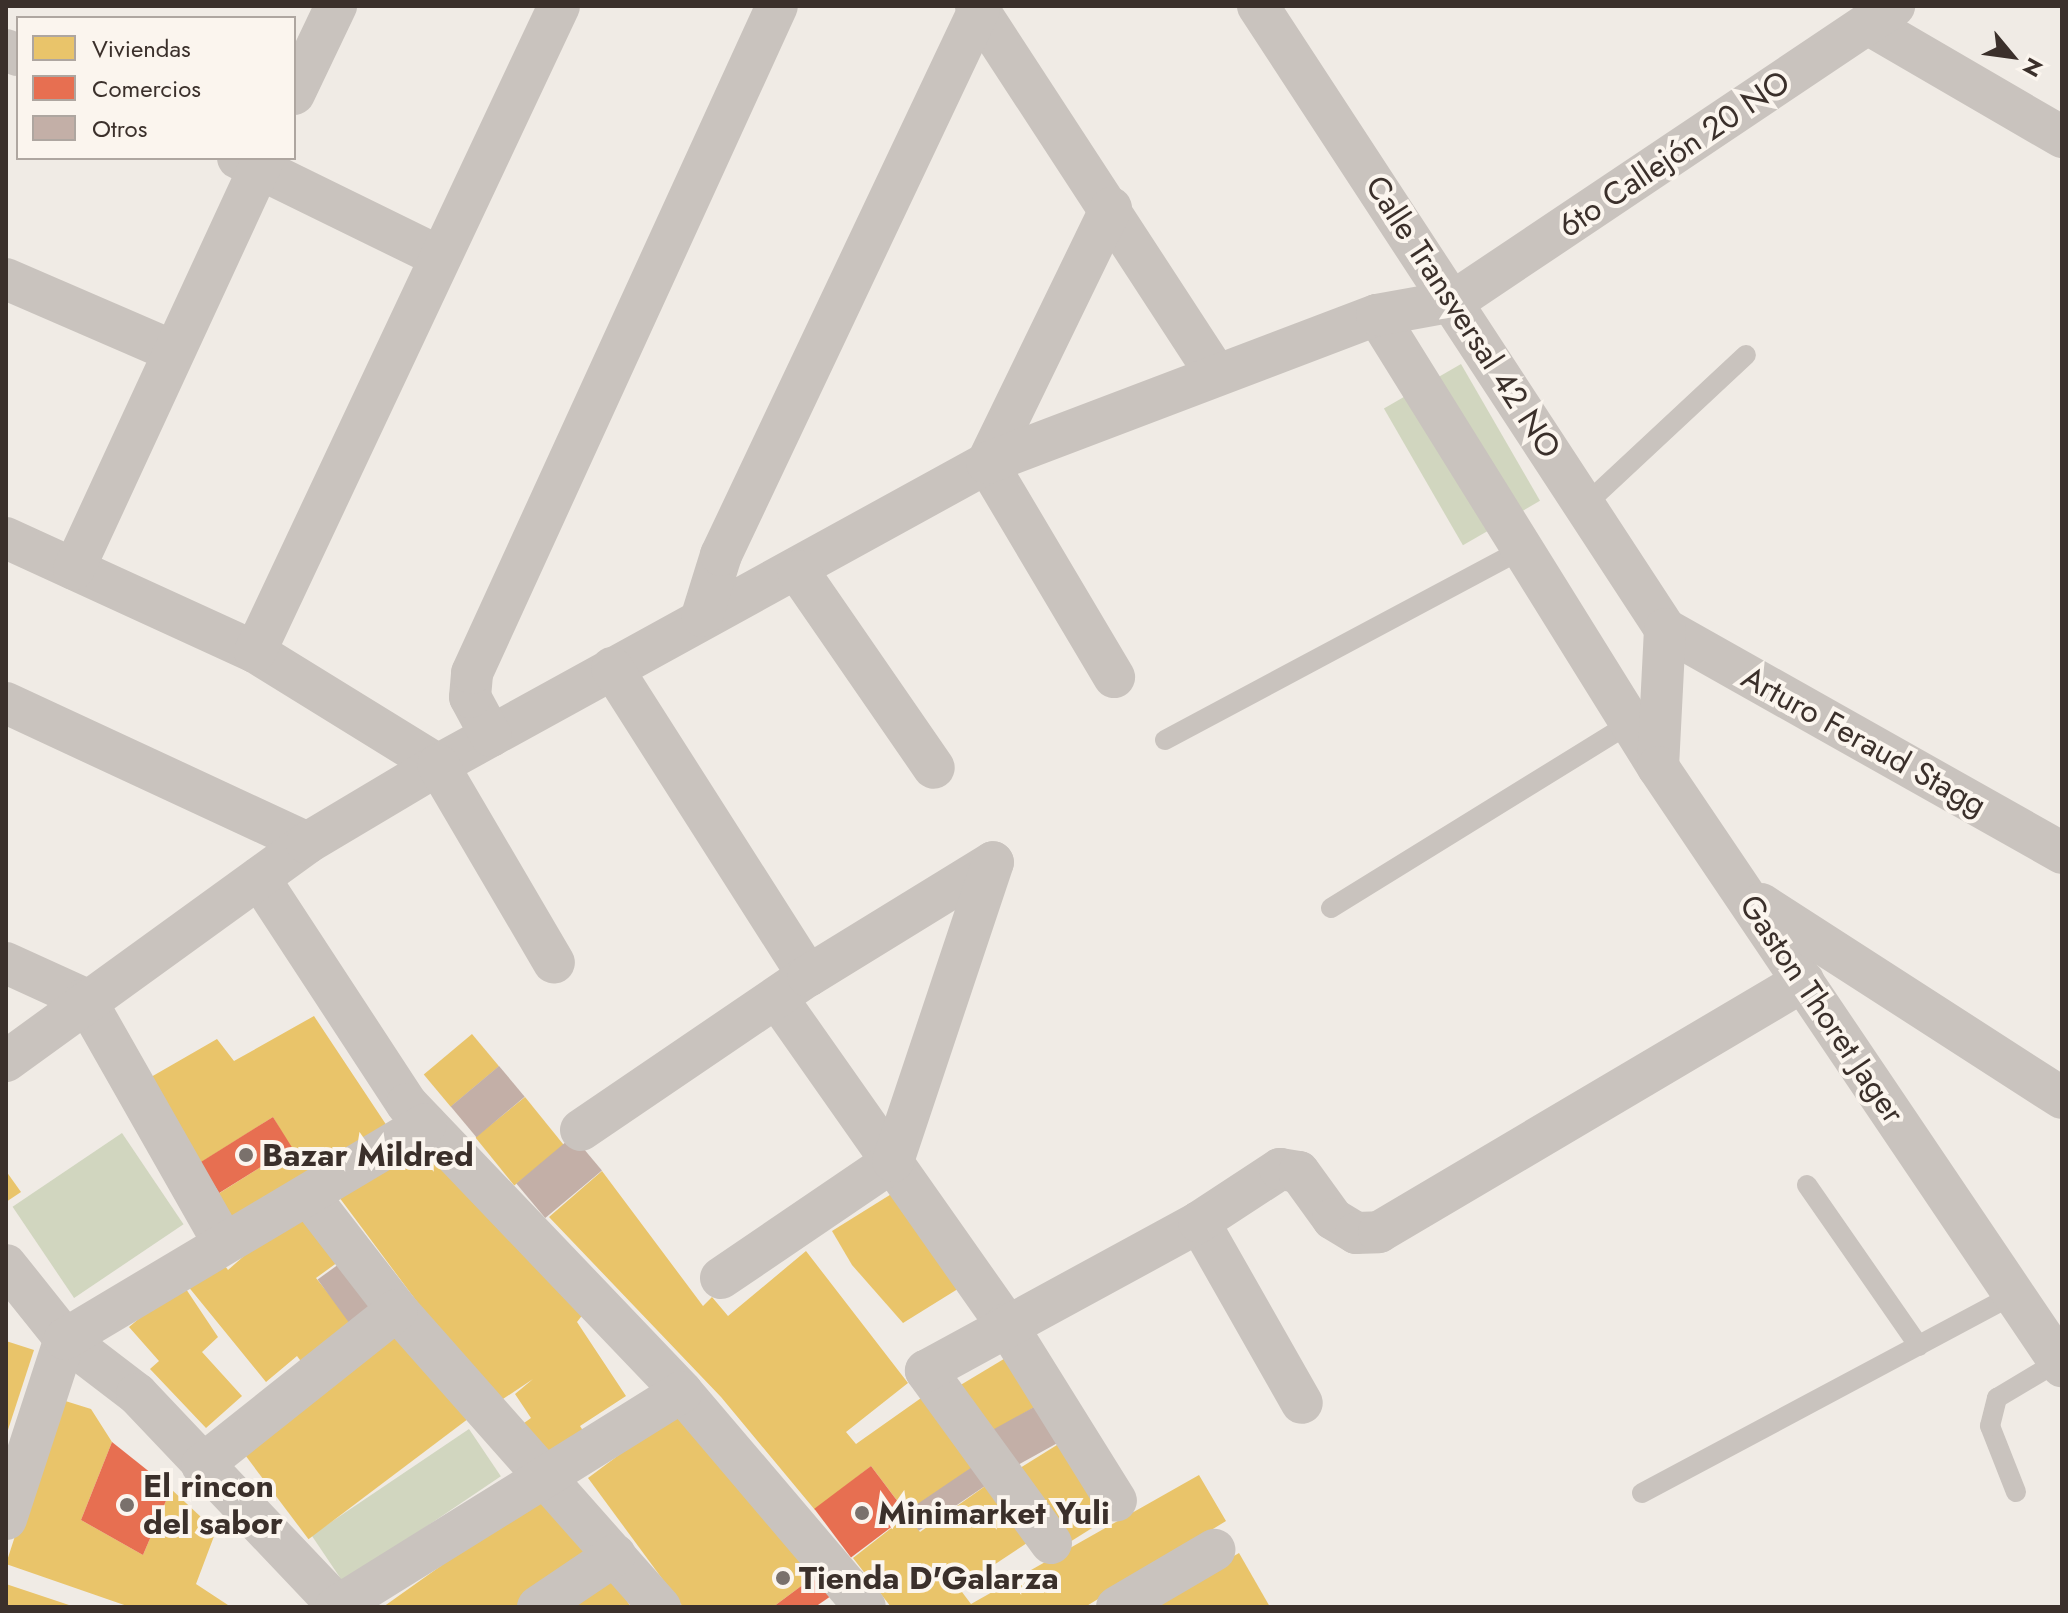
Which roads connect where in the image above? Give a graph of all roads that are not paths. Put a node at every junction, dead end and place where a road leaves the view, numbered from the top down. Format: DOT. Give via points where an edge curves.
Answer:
graph roads {
  1 [pos="336,6"];
  2 [pos="559,6"];
  3 [pos="777,6"];
  4 [pos="1258,6"];
  5 [pos="978,8"];
  6 [pos="1881,15"];
  7 [pos="296,90"];
  8 [pos="2062,137"];
  9 [pos="254,161"];
  10 [pos="1111,208"];
  11 [pos="440,257"];
  12 [pos="6,279"];
  13 [pos="1454,301"];
  14 [pos="1377,315"];
  15 [pos="172,351"];
  16 [pos="1746,355"];
  17 [pos="1215,373"];
  18 [pos="987,463"];
  19 [pos="1585,505"];
  20 [pos="6,538"];
  21 [pos="1522,549"];
  22 [pos="74,569"];
  23 [pos="798,571"];
  24 [pos="702,616"];
  25 [pos="1665,629"];
  26 [pos="255,652"];
  27 [pos="612,668"];
  28 [pos="1114,677"];
  29 [pos="6,703"];
  30 [pos="1631,723"];
  31 [pos="491,736"];
  32 [pos="1165,740"];
  33 [pos="438,765"];
  34 [pos="1658,767"];
  35 [pos="934,768"];
  36 [pos="307,843"];
  37 [pos="2062,853"];
  38 [pos="259,878"];
  39 [pos="1746,894"];
  40 [pos="1331,908"];
  41 [pos="6,963"];
  42 [pos="554,963"];
  43 [pos="1803,981"];
  44 [pos="794,989"];
  45 [pos="85,999"];
  46 [pos="6,1061"];
  47 [pos="2062,1098"];
  48 [pos="426,1124"];
  49 [pos="581,1130"];
  50 [pos="893,1161"];
  51 [pos="1807,1185"];
  52 [pos="309,1196"];
  53 [pos="1199,1222"];
  54 [pos="223,1242"];
  55 [pos="6,1265"];
  56 [pos="721,1278"];
  57 [pos="2013,1295"];
  58 [pos="6,1306"];
  59 [pos="397,1310"];
  60 [pos="1006,1324"];
  61 [pos="65,1339"];
  62 [pos="1919,1346"];
  63 [pos="2056,1352"];
  64 [pos="682,1392"];
  65 [pos="1302,1403"];
  66 [pos="202,1465"];
  67 [pos="547,1478"];
  68 [pos="2016,1492"];
  69 [pos="1642,1493"];
  70 [pos="1116,1501"];
  71 [pos="7,1515"];
  72 [pos="1051,1543"];
  73 [pos="1214,1550"];
  74 [pos="615,1555"];
  75 [pos="337,1607"];
  76 [pos="538,1607"];
  77 [pos="660,1607"];
  78 [pos="865,1607"];
  79 [pos="1117,1607"];
  1 -- 7 [label="street"];
  2 -- 11 [label="street"];
  3 -- 31 [label="street" via="472,673 470,697"];
  4 -- 13 [label="street, Calle Transversal 42 NO"];
  5 -- 10 [label="street"];
  5 -- 24 [label="street" via="721,555"];
  6 -- 8 [label="street"];
  6 -- 13 [label="street, 6to Callejón 20 NO"];
  9 -- 11 [label="street"];
  9 -- 15 [label="street"];
  10 -- 17 [label="street"];
  10 -- 18 [label="street"];
  11 -- 26 [label="street"];
  12 -- 15 [label="street"];
  13 -- 14 [label="street"];
  13 -- 19 [label="street, Calle Transversal 42 NO"];
  14 -- 17 [label="street"];
  14 -- 21 [label="street, Gaston Thoret Jager"];
  15 -- 22 [label="street"];
  16 -- 19 [label="lane"];
  17 -- 18 [label="street"];
  18 -- 23 [label="street"];
  18 -- 28 [label="street"];
  19 -- 25 [label="street, Calle Transversal 42 NO"];
  20 -- 22 [label="street"];
  21 -- 30 [label="street, Gaston Thoret Jager"];
  21 -- 32 [label="lane"];
  22 -- 26 [label="street"];
  23 -- 24 [label="street"];
  23 -- 35 [label="street"];
  24 -- 27 [label="street"];
  25 -- 34 [label="street"];
  25 -- 37 [label="street, Arturo Feraud Stagg"];
  26 -- 33 [label="street"];
  27 -- 31 [label="street"];
  27 -- 44 [label="street"];
  29 -- 36 [label="street"];
  30 -- 34 [label="street, Gaston Thoret Jager"];
  30 -- 40 [label="lane"];
  31 -- 33 [label="street"];
  33 -- 36 [label="street"];
  33 -- 42 [label="street"];
  34 -- 39 [label="street, Gaston Thoret Jager"];
  36 -- 38 [label="street"];
  38 -- 45 [label="street"];
  38 -- 48 [label="street"];
  39 -- 43 [label="street, Gaston Thoret Jager"];
  39 -- 47 [label="street"];
  41 -- 45 [label="street"];
  43 -- 53 [label="street" via="1379,1232 1356,1233 1333,1219 1299,1172 1280,1169"];
  43 -- 57 [label="street, Gaston Thoret Jager"];
  44 -- 49 [label="street"];
  44 -- 50 [label="street"];
  44 -- 50 [label="street" via="993,862"];
  45 -- 46 [label="street"];
  45 -- 54 [label="street"];
  48 -- 52 [label="street"];
  48 -- 64 [label="street"];
  50 -- 56 [label="street"];
  50 -- 60 [label="street"];
  51 -- 62 [label="lane"];
  52 -- 54 [label="street"];
  52 -- 59 [label="street"];
  53 -- 60 [label="street"];
  53 -- 65 [label="street"];
  54 -- 61 [label="street"];
  55 -- 61 [label="street"];
  57 -- 62 [label="lane"];
  57 -- 63 [label="street, Gaston Thoret Jager"];
  58 -- 61 [label="street"];
  59 -- 66 [label="street"];
  59 -- 67 [label="street"];
  60 -- 70 [label="street"];
  60 -- 72 [label="street" via="926,1371"];
  61 -- 66 [label="street" via="137,1394"];
  61 -- 71 [label="street"];
  62 -- 69 [label="lane"];
  63 -- 68 [label="lane" via="1997,1398 1990,1426"];
  64 -- 67 [label="street"];
  64 -- 78 [label="street"];
  66 -- 75 [label="street"];
  67 -- 74 [label="street"];
  67 -- 75 [label="street"];
  73 -- 79 [label="street"];
  74 -- 76 [label="street"];
  74 -- 77 [label="street"];
}
